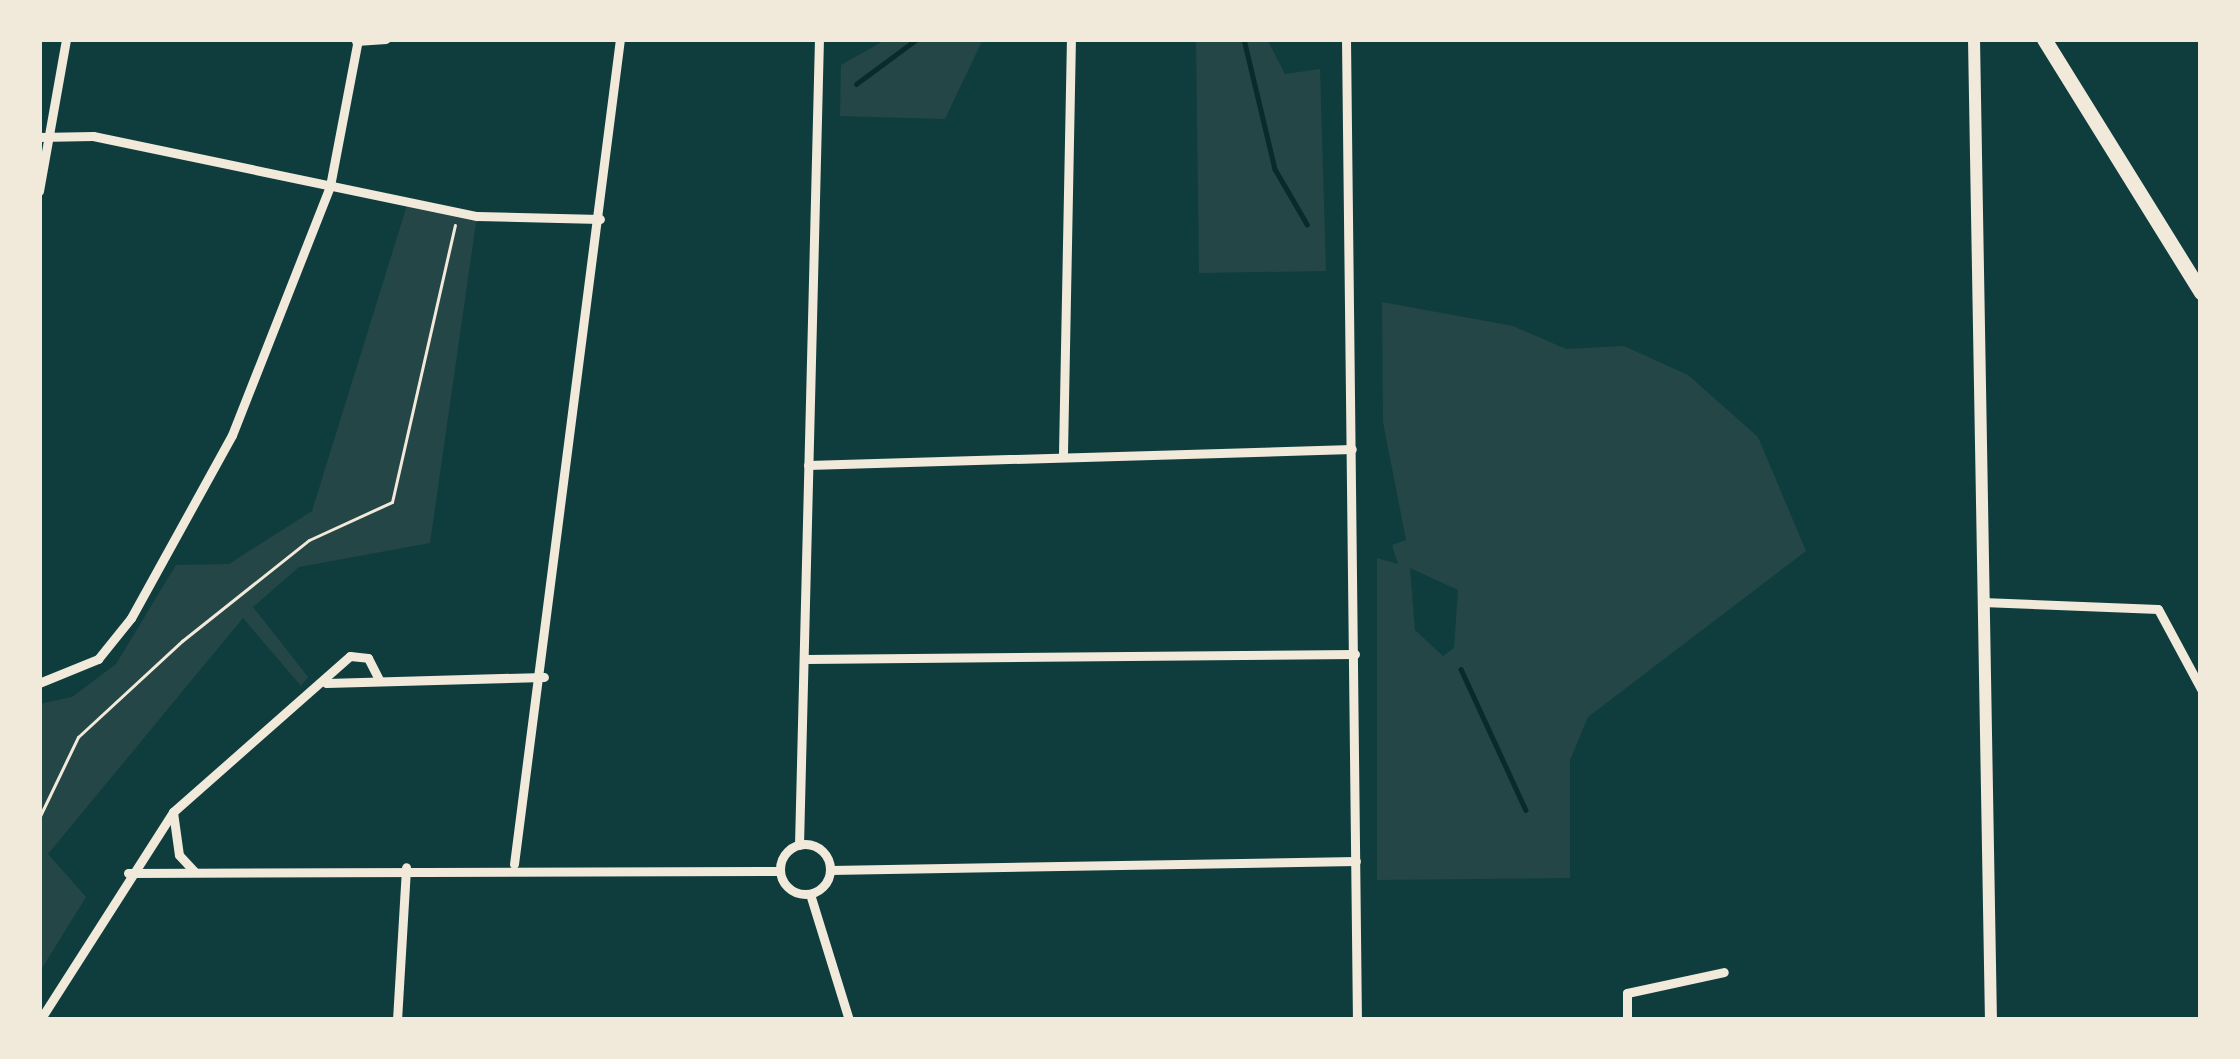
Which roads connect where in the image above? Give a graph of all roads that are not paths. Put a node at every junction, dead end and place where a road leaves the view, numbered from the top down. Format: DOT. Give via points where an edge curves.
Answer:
graph roads {
  1 [pos="66,39"];
  2 [pos="386,39"];
  3 [pos="620,39"];
  4 [pos="819,39"];
  5 [pos="1346,39"];
  6 [pos="1974,39"];
  7 [pos="2044,39"];
  8 [pos="356,40"];
  9 [pos="1071,42"];
  10 [pos="44,136"];
  11 [pos="330,186"];
  12 [pos="39,191"];
  13 [pos="600,219"];
  14 [pos="2201,292"];
  15 [pos="1352,449"];
  16 [pos="1064,453"];
  17 [pos="808,465"];
  18 [pos="1982,602"];
  19 [pos="1355,654"];
  20 [pos="806,659"];
  21 [pos="544,677"];
  22 [pos="380,680"];
  23 [pos="39,683"];
  24 [pos="326,683"];
  25 [pos="2201,689"];
  26 [pos="173,812"];
  27 [pos="799,845"];
  28 [pos="1356,861"];
  29 [pos="514,864"];
  30 [pos="406,867"];
  31 [pos="830,870"];
  32 [pos="780,872"];
  33 [pos="128,873"];
  34 [pos="197,873"];
  35 [pos="810,894"];
  36 [pos="1724,972"];
  37 [pos="40,1020"];
  38 [pos="397,1020"];
  39 [pos="849,1020"];
  40 [pos="1357,1020"];
  41 [pos="1627,1020"];
  42 [pos="1991,1020"];
  1 -- 10 [label="street"];
  2 -- 8 [label="street"];
  3 -- 13 [label="street"];
  4 -- 17 [label="street"];
  5 -- 15 [label="street"];
  6 -- 18 [label="street"];
  7 -- 14 [label="main road"];
  8 -- 11 [label="street"];
  9 -- 16 [label="street"];
  10 -- 11 [label="street"];
  10 -- 12 [label="street"];
  11 -- 13 [label="street" via="458,212"];
  11 -- 23 [label="street" via="232,435 131,618 98,658"];
  13 -- 21 [label="street"];
  15 -- 16 [label="street"];
  15 -- 19 [label="street"];
  16 -- 17 [label="street"];
  17 -- 20 [label="street"];
  18 -- 25 [label="street" via="2158,609"];
  18 -- 42 [label="street"];
  19 -- 20 [label="street"];
  19 -- 28 [label="street"];
  20 -- 27 [label="street"];
  21 -- 22 [label="street"];
  21 -- 29 [label="street"];
  22 -- 24 [label="street"];
  22 -- 24 [label="street" via="356,655"];
  24 -- 26 [label="street"];
  26 -- 33 [label="street"];
  26 -- 34 [label="street" via="179,855"];
  27 -- 31 [label="street" via="821,850"];
  27 -- 32 [label="street"];
  28 -- 31 [label="street"];
  28 -- 40 [label="street"];
  29 -- 30 [label="street"];
  29 -- 32 [label="street"];
  30 -- 34 [label="street"];
  30 -- 38 [label="street"];
  31 -- 35 [label="street"];
  32 -- 35 [label="street"];
  33 -- 34 [label="street"];
  33 -- 37 [label="street"];
  35 -- 39 [label="street"];
  36 -- 41 [label="street" via="1627,993"];
}
